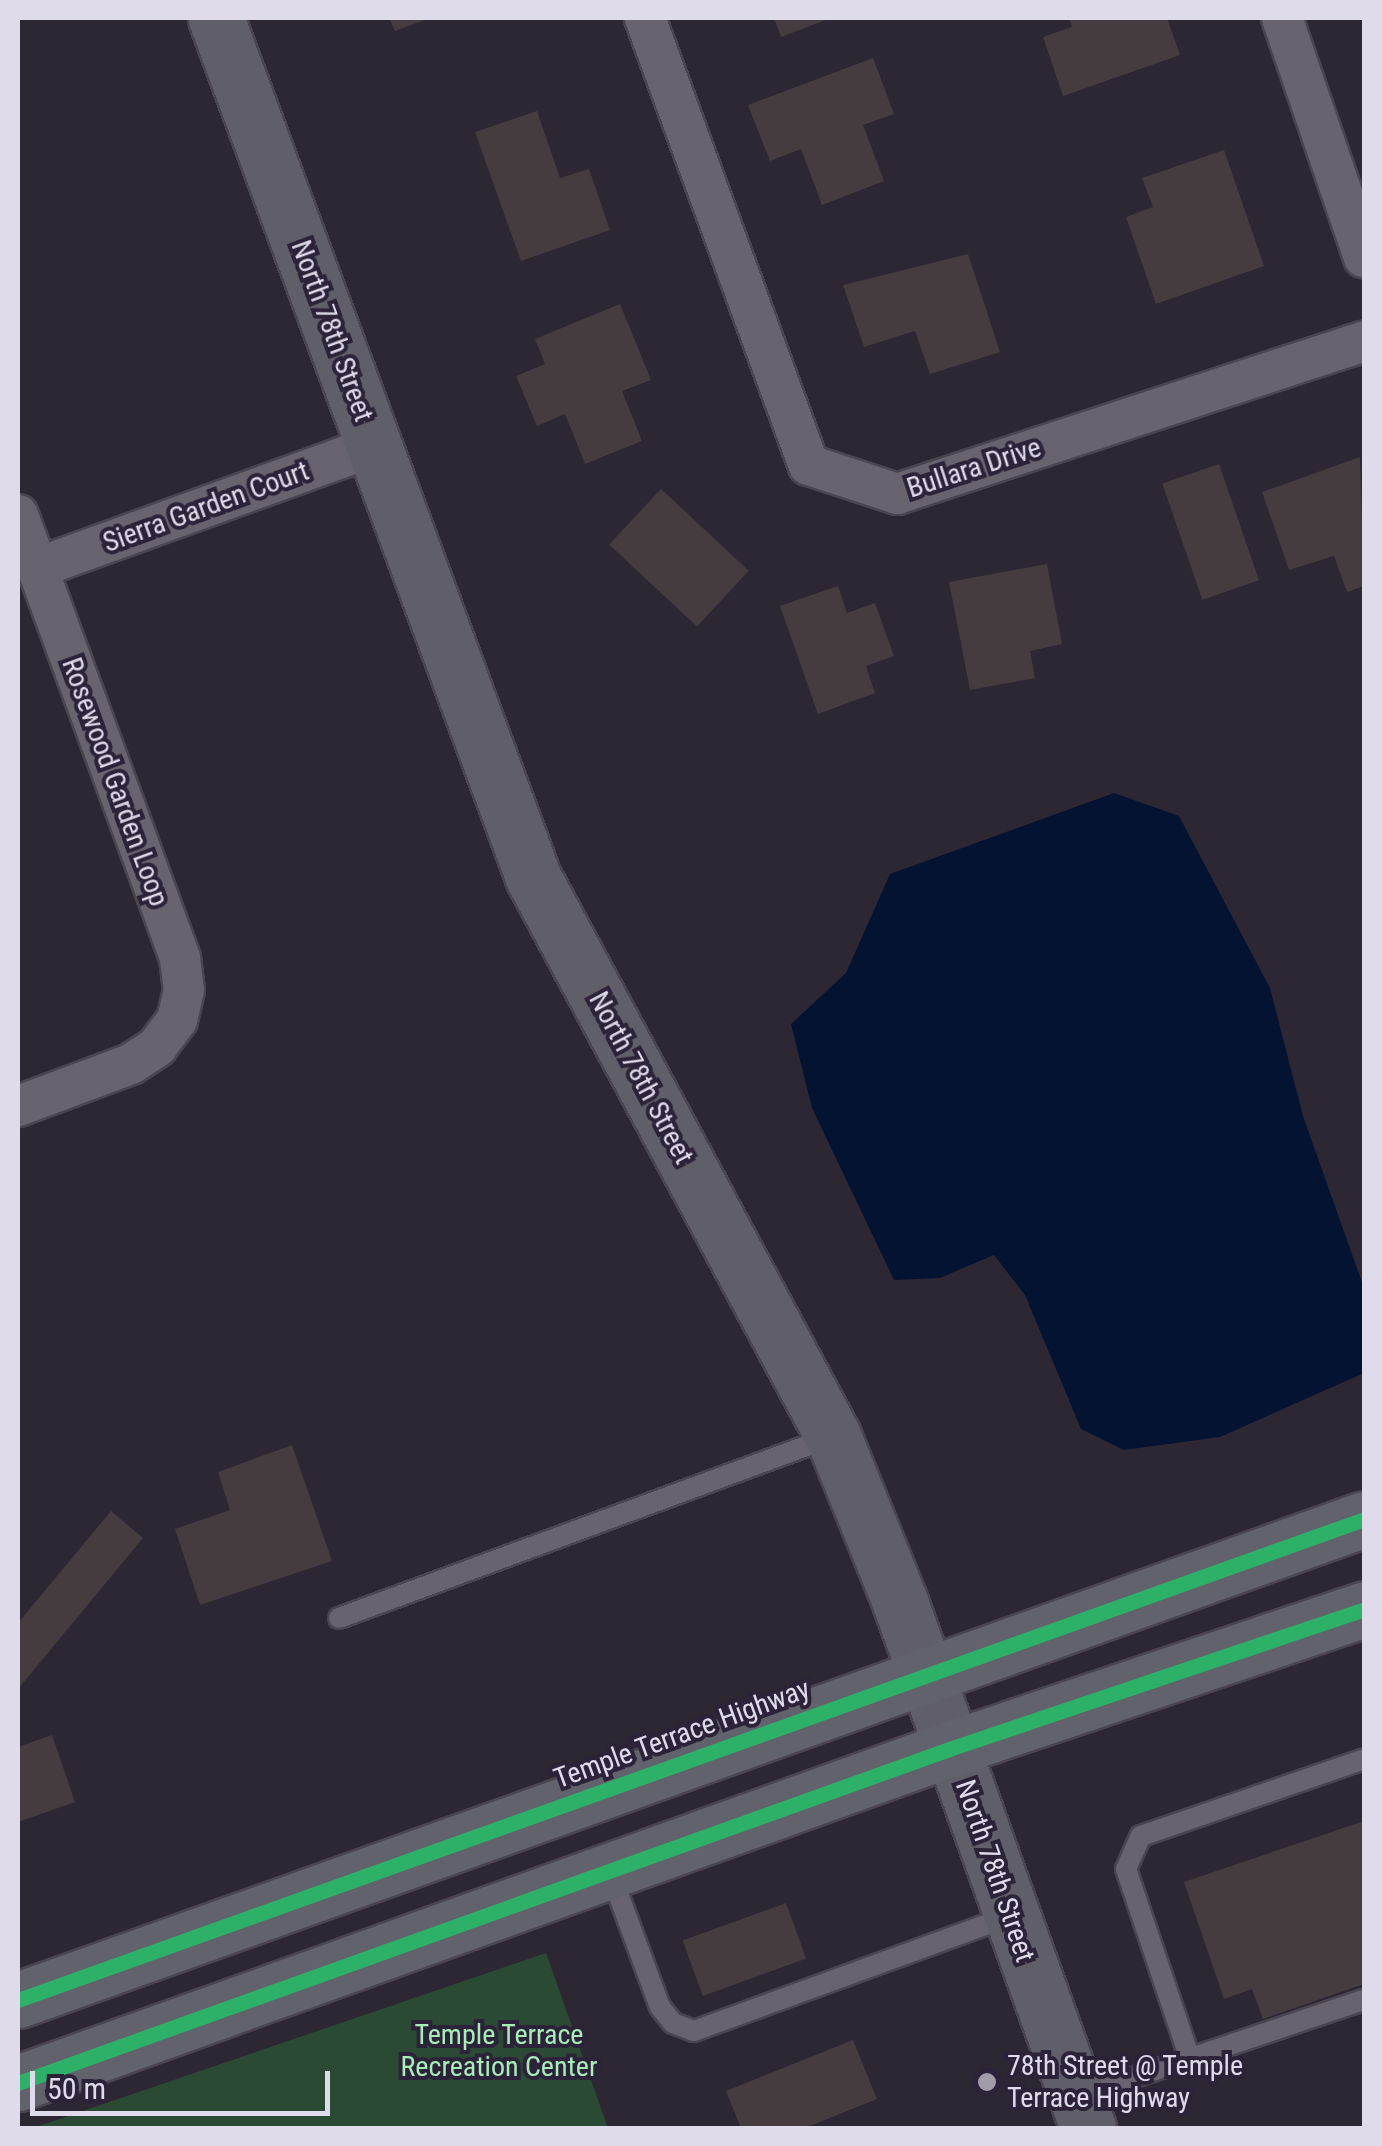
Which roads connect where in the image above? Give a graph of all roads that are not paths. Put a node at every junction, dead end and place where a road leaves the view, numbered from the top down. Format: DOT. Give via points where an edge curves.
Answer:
graph roads {
  1 [pos="216,18"];
  2 [pos="646,18"];
  3 [pos="1282,18"];
  4 [pos="1364,257"];
  5 [pos="1364,341"];
  6 [pos="374,446"];
  7 [pos="18,515"];
  8 [pos="37,568"];
  9 [pos="18,1106"];
  10 [pos="832,1436"];
  11 [pos="1364,1519"];
  12 [pos="1364,1608"];
  13 [pos="339,1618"];
  14 [pos="924,1672"];
  15 [pos="952,1748"];
  16 [pos="1364,1758"];
  17 [pos="610,1870"];
  18 [pos="1010,1916"];
  19 [pos="18,2000"];
  20 [pos="1364,2000"];
  21 [pos="1190,2059"];
  22 [pos="18,2083"];
  23 [pos="1082,2112"];
  1 -- 6 [label="street, North 78th Street"];
  2 -- 5 [label="street, Bullara Drive" via="809,465 898,494"];
  3 -- 4 [label="street"];
  6 -- 8 [label="street, Sierra Garden Court"];
  6 -- 10 [label="street, North 78th Street" via="533,877"];
  7 -- 8 [label="street, Rosewood Garden Loop"];
  8 -- 9 [label="street, Rosewood Garden Loop" via="180,958 184,990 177,1020 157,1047 132,1064"];
  10 -- 13 [label="lane"];
  10 -- 14 [label="street, North 78th Street"];
  11 -- 14 [label="main road, Temple Terrace Highway"];
  12 -- 15 [label="main road"];
  14 -- 15 [label="street, North 78th Street"];
  14 -- 19 [label="main road, Temple Terrace Highway"];
  15 -- 17 [label="main road"];
  15 -- 18 [label="street, North 78th Street"];
  16 -- 21 [label="lane" via="1141,1836 1126,1869"];
  17 -- 18 [label="lane" via="660,2007 672,2023 694,2032"];
  17 -- 22 [label="main road"];
  18 -- 23 [label="street, North 78th Street"];
  20 -- 21 [label="lane"];
  21 -- 23 [label="lane"];
}
